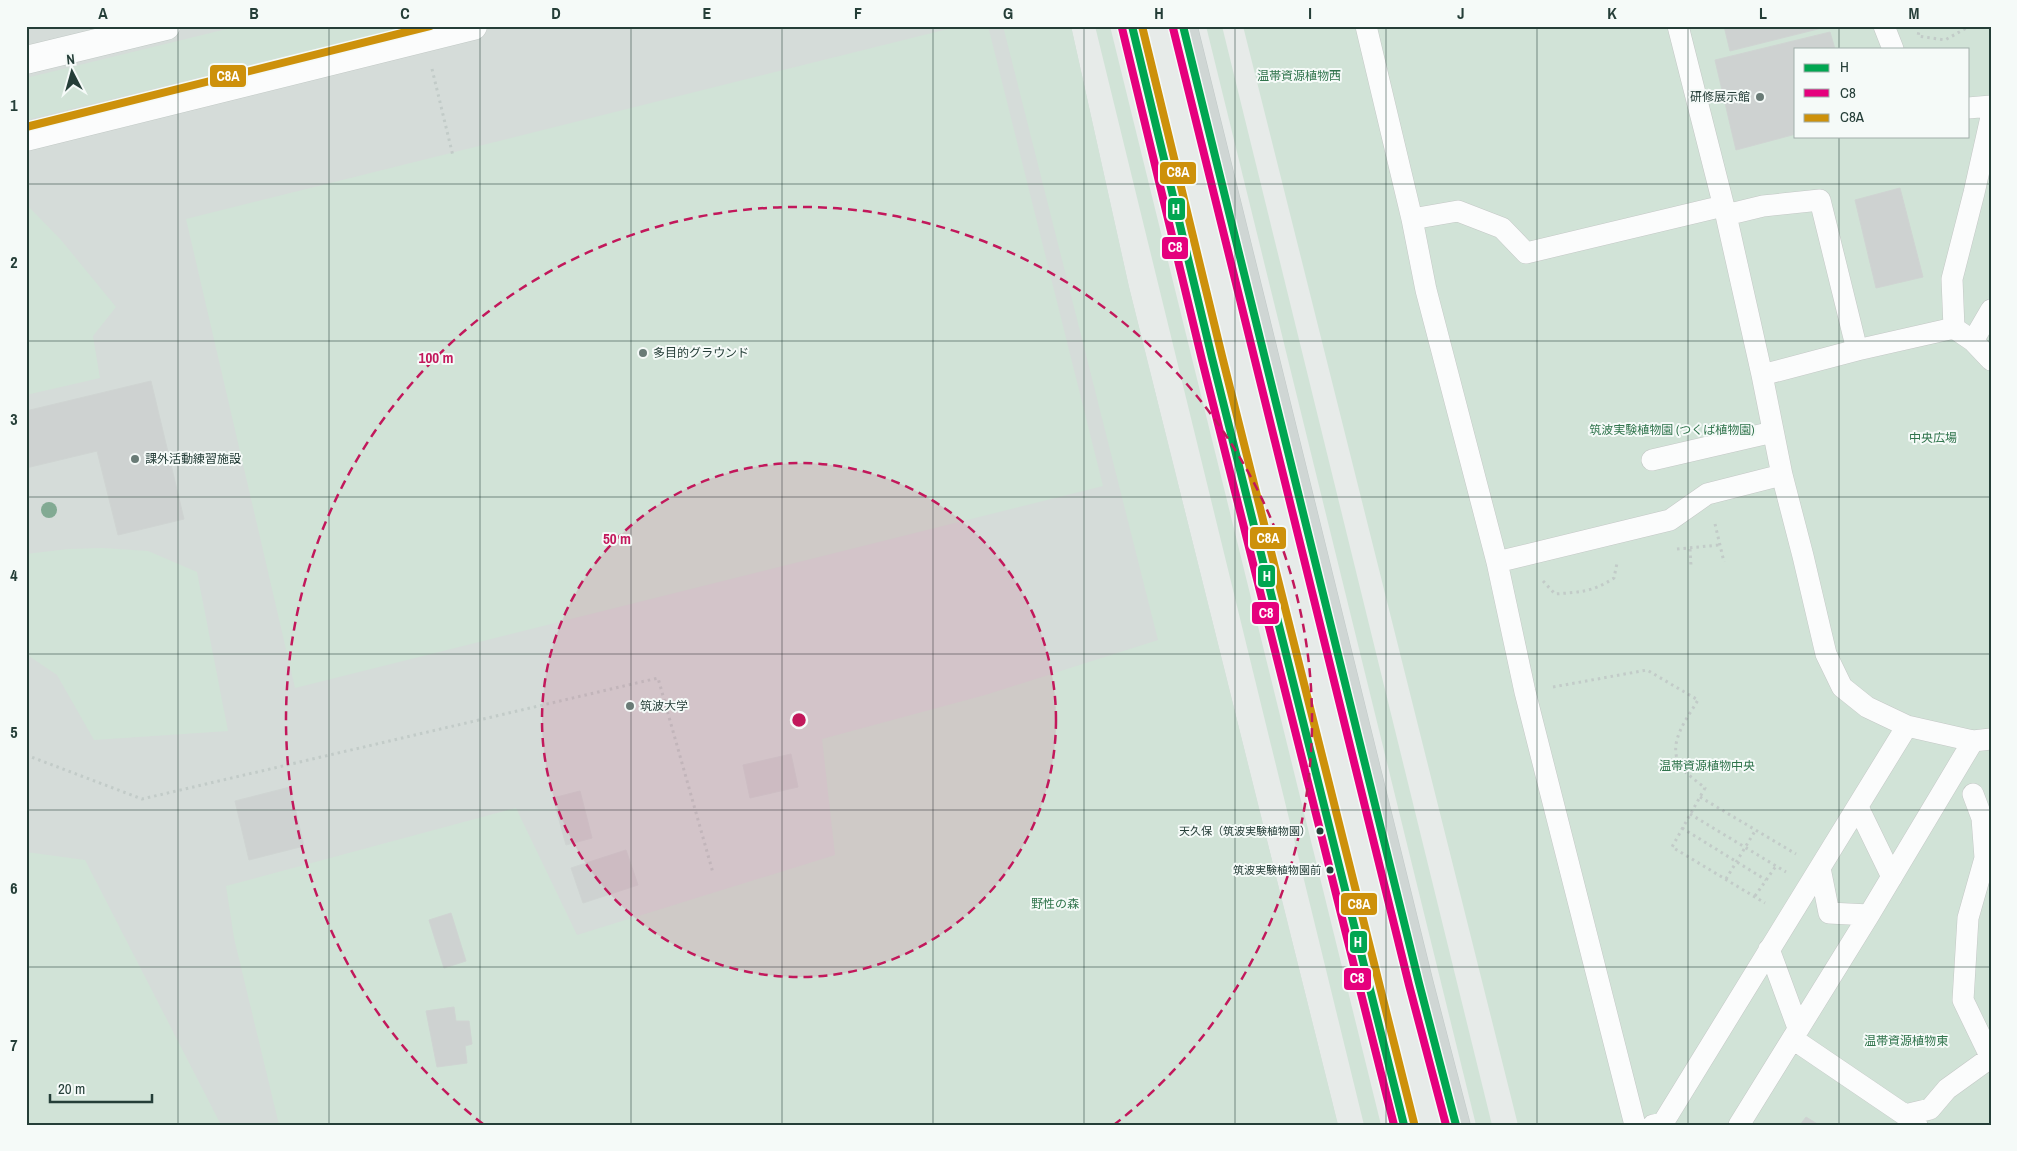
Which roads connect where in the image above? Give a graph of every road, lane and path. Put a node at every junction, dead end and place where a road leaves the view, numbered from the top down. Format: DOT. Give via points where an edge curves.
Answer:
graph roads {
  1 [pos="166,26"];
  2 [pos="472,26"];
  3 [pos="1132,26"];
  4 [pos="1183,26"];
  5 [pos="1366,26"];
  6 [pos="1678,26"];
  7 [pos="1884,26"];
  8 [pos="1920,26"];
  9 [pos="1970,26"];
  10 [pos="1893,48"];
  11 [pos="26,60"];
  12 [pos="432,69"];
  13 [pos="1991,106"];
  14 [pos="1970,108"];
  15 [pos="1991,117"];
  16 [pos="26,137"];
  17 [pos="453,156"];
  18 [pos="1724,210"];
  19 [pos="1412,219"];
  20 [pos="1991,310"];
  21 [pos="1954,328"];
  22 [pos="1973,341"];
  23 [pos="1857,350"];
  24 [pos="1991,360"];
  25 [pos="1762,375"];
  26 [pos="1773,432"];
  27 [pos="1652,460"];
  28 [pos="1782,475"];
  29 [pos="1707,494"];
  30 [pos="1720,545"];
  31 [pos="1675,549"];
  32 [pos="1690,550"];
  33 [pos="1623,560"];
  34 [pos="1497,562"];
  35 [pos="1724,562"];
  36 [pos="1692,566"];
  37 [pos="1503,588"];
  38 [pos="1525,692"];
  39 [pos="1907,726"];
  40 [pos="1982,740"];
  41 [pos="26,756"];
  42 [pos="1954,776"];
  43 [pos="1982,795"];
  44 [pos="1700,797"];
  45 [pos="1858,807"];
  46 [pos="1690,814"];
  47 [pos="1682,828"];
  48 [pos="1755,830"];
  49 [pos="1745,847"];
  50 [pos="1736,862"];
  51 [pos="1776,866"];
  52 [pos="714,873"];
  53 [pos="1815,877"];
  54 [pos="1892,877"];
  55 [pos="1726,879"];
  56 [pos="1766,880"];
  57 [pos="1755,896"];
  58 [pos="1869,915"];
  59 [pos="1788,919"];
  60 [pos="1769,949"];
  61 [pos="1796,1034"];
  62 [pos="1990,1058"];
  63 [pos="1911,1120"];
  64 [pos="1404,1125"];
  65 [pos="1456,1125"];
  66 [pos="1635,1125"];
  67 [pos="1653,1125"];
  68 [pos="1739,1125"];
  1 -- 11 [label="street"];
  2 -- 16 [label="street"];
  3 -- 64 [label="main road" via="1209,348"];
  4 -- 65 [label="main road"];
  5 -- 19 [label="lane"];
  6 -- 18 [label="lane"];
  7 -- 10 [label="lane"];
  8 -- 9 [label="path" via="1918,36 1945,40"];
  12 -- 17 [label="path"];
  13 -- 14 [label="lane"];
  15 -- 21 [label="lane" via="1952,279"];
  18 -- 19 [label="lane" via="1526,253 1502,228 1458,211"];
  18 -- 23 [label="lane" via="1820,200"];
  18 -- 25 [label="lane"];
  19 -- 34 [label="lane" via="1426,290"];
  20 -- 22 [label="lane"];
  21 -- 22 [label="lane"];
  21 -- 23 [label="lane"];
  22 -- 24 [label="lane"];
  23 -- 25 [label="lane"];
  25 -- 26 [label="lane"];
  26 -- 27 [label="lane"];
  26 -- 28 [label="lane"];
  28 -- 29 [label="lane"];
  28 -- 39 [label="lane" via="1826,654 1838,679 1842,687 1866,707"];
  29 -- 30 [label="path"];
  29 -- 34 [label="lane" via="1670,520"];
  30 -- 32 [label="path"];
  30 -- 35 [label="path"];
  31 -- 32 [label="path"];
  32 -- 36 [label="path"];
  33 -- 37 [label="path" via="1616,564 1614,578 1600,588 1555,594 1542,580"];
  34 -- 37 [label="lane"];
  37 -- 38 [label="lane"];
  38 -- 44 [label="path" via="1647,670 1698,700 1675,744 1678,763 1705,788"];
  38 -- 66 [label="lane"];
  39 -- 40 [label="lane"];
  39 -- 45 [label="lane"];
  40 -- 42 [label="lane"];
  41 -- 52 [label="path" via="142,799 658,678"];
  42 -- 43 [label="lane"];
  42 -- 54 [label="lane"];
  43 -- 62 [label="lane" via="1985,858 1968,918 1963,1000"];
  44 -- 46 [label="path"];
  44 -- 48 [label="path"];
  45 -- 53 [label="lane"];
  45 -- 54 [label="lane"];
  46 -- 47 [label="path"];
  46 -- 49 [label="path"];
  47 -- 50 [label="path"];
  47 -- 55 [label="path" via="1672,847"];
  48 -- 49 [label="path"];
  48 -- 53 [label="path"];
  49 -- 50 [label="path"];
  49 -- 51 [label="path"];
  50 -- 55 [label="path"];
  50 -- 56 [label="path"];
  51 -- 53 [label="path"];
  51 -- 56 [label="path"];
  53 -- 58 [label="lane" via="1829,913"];
  53 -- 59 [label="lane"];
  54 -- 58 [label="lane"];
  55 -- 57 [label="path"];
  56 -- 57 [label="path"];
  57 -- 59 [label="path"];
  58 -- 61 [label="lane"];
  59 -- 60 [label="lane"];
  60 -- 61 [label="lane"];
  60 -- 67 [label="lane" via="1663,1123"];
  61 -- 63 [label="lane"];
  61 -- 68 [label="lane"];
  62 -- 63 [label="lane" via="1947,1089 1930,1109"];
}
